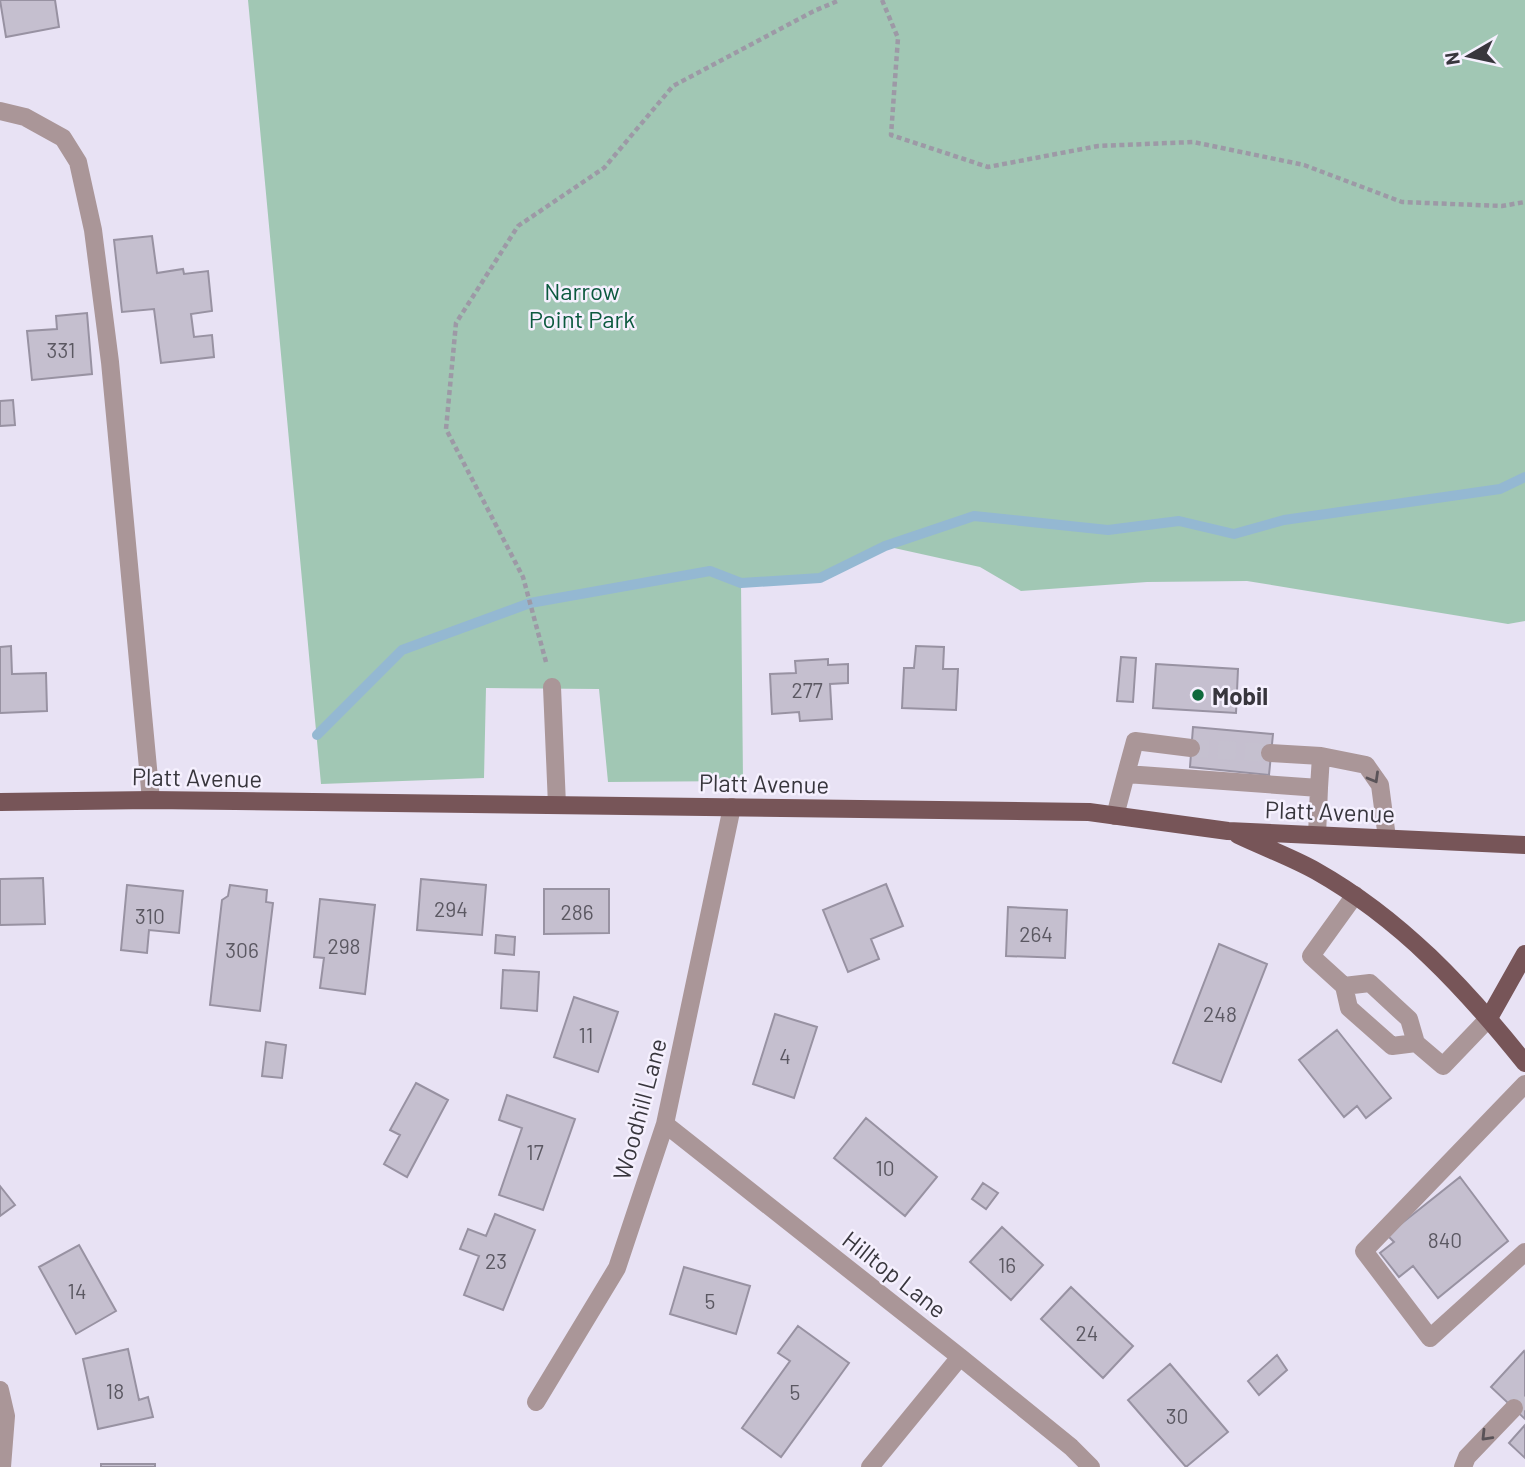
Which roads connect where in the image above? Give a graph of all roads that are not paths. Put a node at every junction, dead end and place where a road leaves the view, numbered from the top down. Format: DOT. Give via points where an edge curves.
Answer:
graph roads {
  1 [pos="0,111"];
  2 [pos="552,687"];
  3 [pos="1191,748"];
  4 [pos="1270,753"];
  5 [pos="1321,757"];
  6 [pos="1126,774"];
  7 [pos="1319,788"];
  8 [pos="151,800"];
  9 [pos="0,802"];
  10 [pos="557,805"];
  11 [pos="732,807"];
  12 [pos="1115,816"];
  13 [pos="1228,831"];
  14 [pos="1317,835"];
  15 [pos="1387,838"];
  16 [pos="1525,845"];
  17 [pos="1355,895"];
  18 [pos="1525,954"];
  19 [pos="1344,986"];
  20 [pos="1489,1018"];
  21 [pos="1416,1043"];
  22 [pos="1525,1063"];
  23 [pos="1525,1084"];
  24 [pos="665,1124"];
  25 [pos="1525,1252"];
  26 [pos="960,1357"];
  27 [pos="0,1390"];
  28 [pos="536,1402"];
  29 [pos="1514,1408"];
  30 [pos="2,1467"];
  31 [pos="870,1467"];
  32 [pos="1091,1467"];
  33 [pos="1463,1467"];
  1 -- 8 [label="street" via="26,117 63,138 78,162 93,230 110,362"];
  2 -- 10 [label="street"];
  3 -- 6 [label="street" via="1135,741"];
  4 -- 5 [label="street"];
  5 -- 7 [label="street"];
  5 -- 15 [label="street, one-way" via="1366,765 1380,785"];
  6 -- 7 [label="street"];
  6 -- 12 [label="street"];
  7 -- 14 [label="street"];
  8 -- 9 [label="main road, Platt Avenue"];
  8 -- 10 [label="main road, Platt Avenue"];
  10 -- 11 [label="main road, Platt Avenue"];
  11 -- 12 [label="main road, Platt Avenue"];
  11 -- 24 [label="street, Woodhill Lane"];
  12 -- 13 [label="main road, Platt Avenue"];
  13 -- 14 [label="main road, Platt Avenue"];
  13 -- 17 [label="main road" via="1314,870"];
  14 -- 15 [label="main road, Platt Avenue"];
  15 -- 16 [label="main road, Platt Avenue"];
  17 -- 19 [label="street" via="1311,956"];
  17 -- 20 [label="main road" via="1419,943"];
  18 -- 20 [label="main road"];
  19 -- 21 [label="street" via="1370,984 1409,1019"];
  19 -- 21 [label="street" via="1349,1008 1392,1046"];
  20 -- 21 [label="street" via="1443,1066"];
  20 -- 22 [label="main road"];
  23 -- 25 [label="street" via="1364,1251 1430,1338"];
  24 -- 26 [label="street, Hilltop Lane"];
  24 -- 28 [label="street, Woodhill Lane" via="617,1268"];
  26 -- 31 [label="street"];
  26 -- 32 [label="street, Hilltop Lane"];
  27 -- 30 [label="street" via="6,1416"];
  29 -- 33 [label="street, one-way" via="1466,1457"];
}
